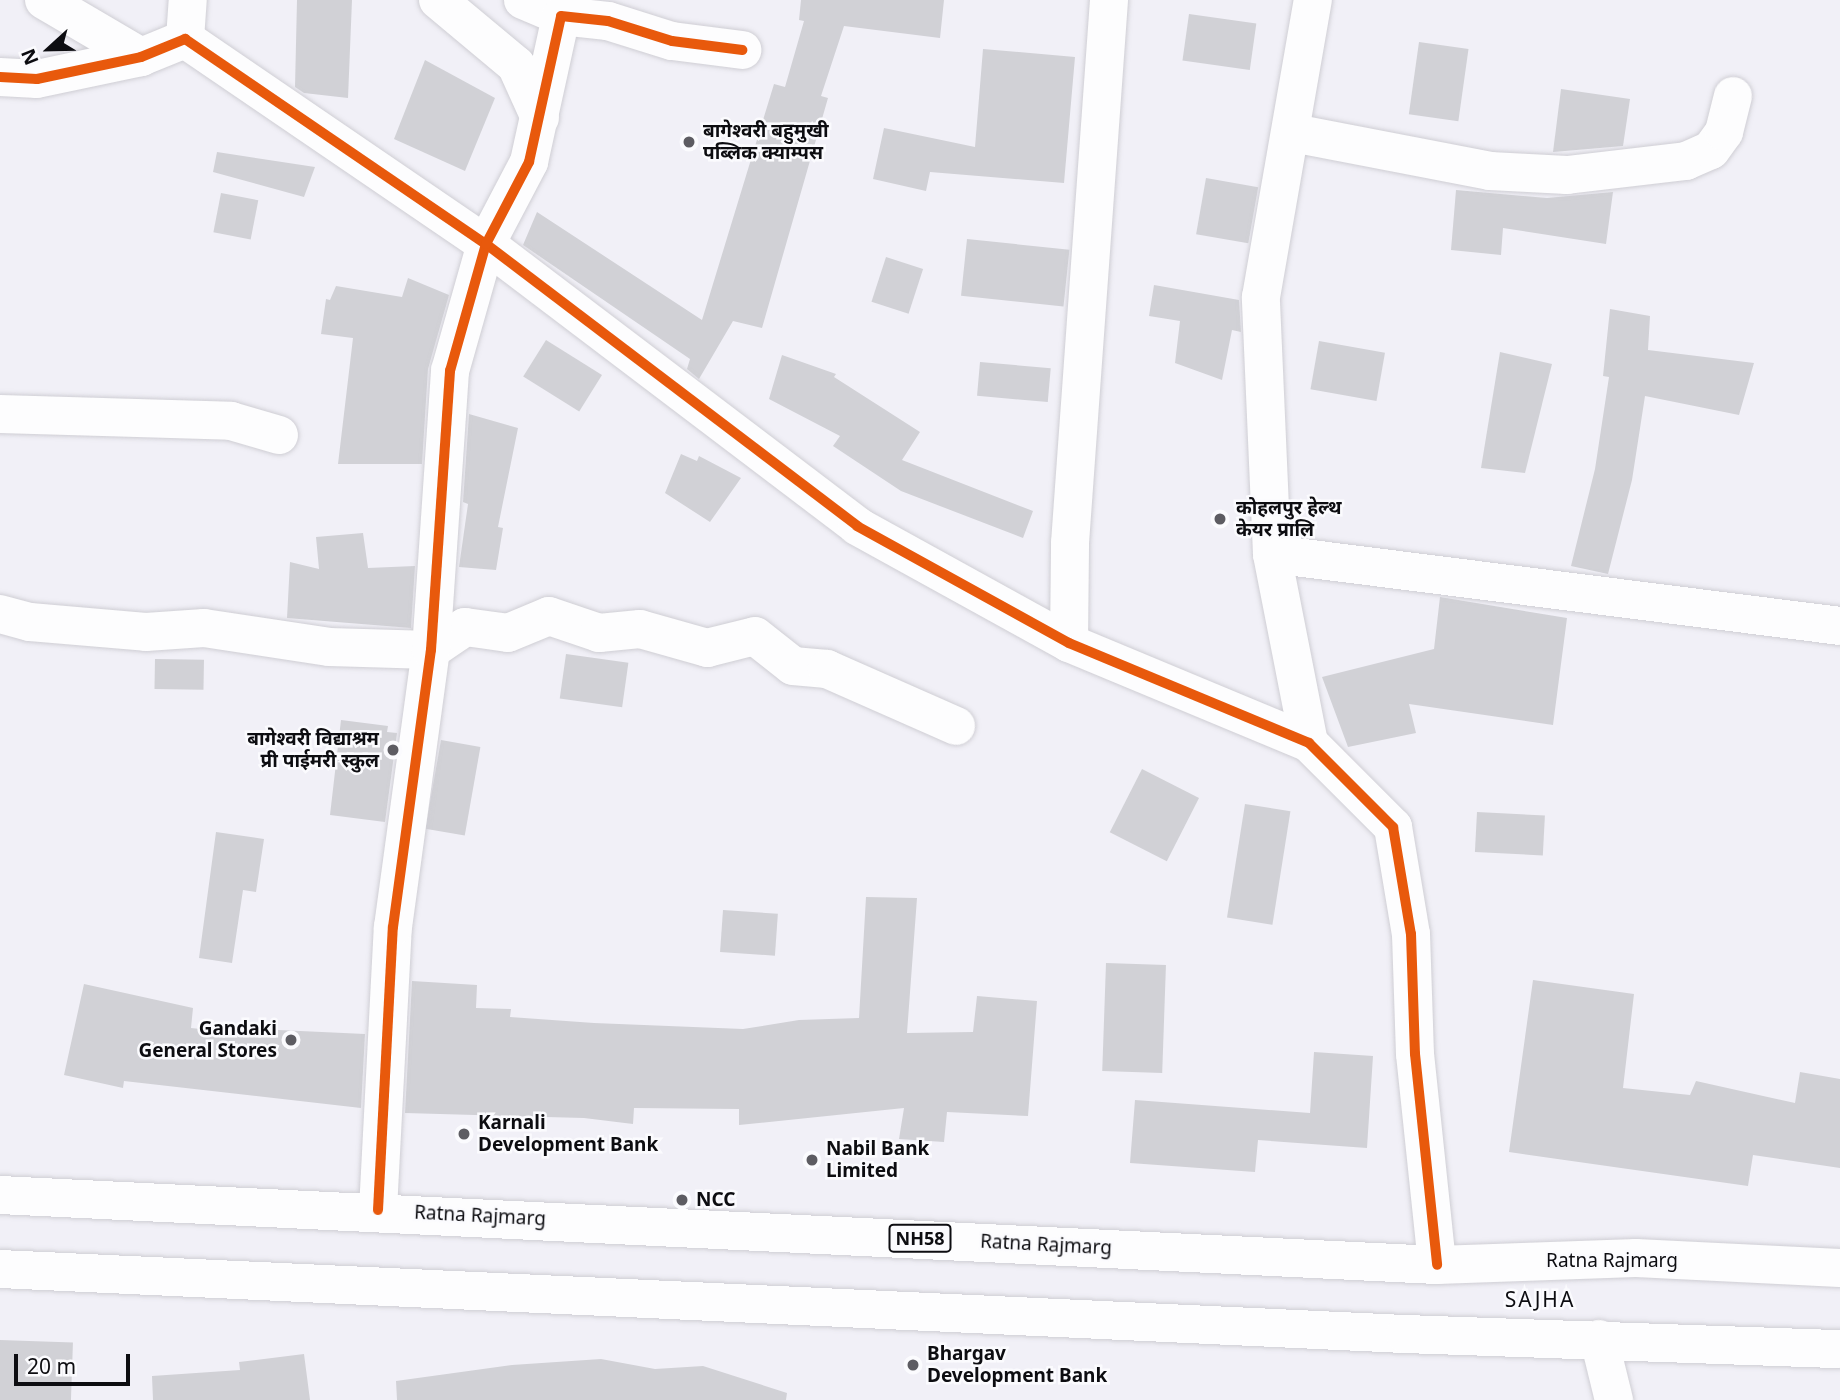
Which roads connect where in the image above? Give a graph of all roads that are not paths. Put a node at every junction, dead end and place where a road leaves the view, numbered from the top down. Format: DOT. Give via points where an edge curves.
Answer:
graph roads {
  1 [pos="44,0"];
  2 [pos="188,0"];
  3 [pos="439,0"];
  4 [pos="523,0"];
  5 [pos="1109,0"];
  6 [pos="1313,0"];
  7 [pos="556,8"];
  8 [pos="186,39"];
  9 [pos="742,50"];
  10 [pos="141,57"];
  11 [pos="0,77"];
  12 [pos="1733,96"];
  13 [pos="540,118"];
  14 [pos="1293,133"];
  15 [pos="486,244"];
  16 [pos="0,414"];
  17 [pos="279,435"];
  18 [pos="1272,554"];
  19 [pos="0,614"];
  20 [pos="1840,626"];
  21 [pos="1069,643"];
  22 [pos="431,650"];
  23 [pos="956,726"];
  24 [pos="1309,743"];
  25 [pos="0,1195"];
  26 [pos="378,1210"];
  27 [pos="1437,1265"];
  28 [pos="1840,1268"];
  29 [pos="0,1269"];
  30 [pos="1599,1339"];
  31 [pos="1840,1349"];
  32 [pos="1614,1400"];
  1 -- 10 [label="main road"];
  2 -- 8 [label="main road"];
  3 -- 13 [label="main road" via="516,65"];
  4 -- 7 [label="main road"];
  5 -- 21 [label="main road" via="1070,543"];
  6 -- 14 [label="main road"];
  7 -- 9 [label="main road" via="672,41"];
  7 -- 13 [label="main road"];
  8 -- 10 [label="main road"];
  8 -- 15 [label="main road"];
  10 -- 11 [label="main road" via="37,79"];
  12 -- 14 [label="main road" via="1724,132 1711,150 1686,161 1567,175 1490,171"];
  13 -- 15 [label="main road" via="528,162"];
  14 -- 18 [label="main road" via="1261,297"];
  15 -- 21 [label="main road" via="858,526"];
  15 -- 22 [label="main road" via="450,371"];
  16 -- 17 [label="main road" via="231,421"];
  18 -- 20 [label="main road"];
  18 -- 24 [label="main road"];
  19 -- 22 [label="main road" via="30,622 146,632 204,628 330,647"];
  21 -- 24 [label="main road"];
  22 -- 23 [label="main road" via="465,627 508,633 549,616 599,633 640,629 707,648 755,636 793,666 827,669"];
  22 -- 26 [label="main road" via="393,927"];
  24 -- 27 [label="main road" via="1394,827 1411,934 1415,1054"];
  25 -- 26 [label="main road, Ratna Rajmarg / NH58"];
  26 -- 27 [label="main road, Ratna Rajmarg / NH58"];
  27 -- 28 [label="main road, Ratna Rajmarg / NH58" via="1636,1258"];
  29 -- 30 [label="main road"];
  30 -- 31 [label="main road"];
  30 -- 32 [label="main road"];
}
